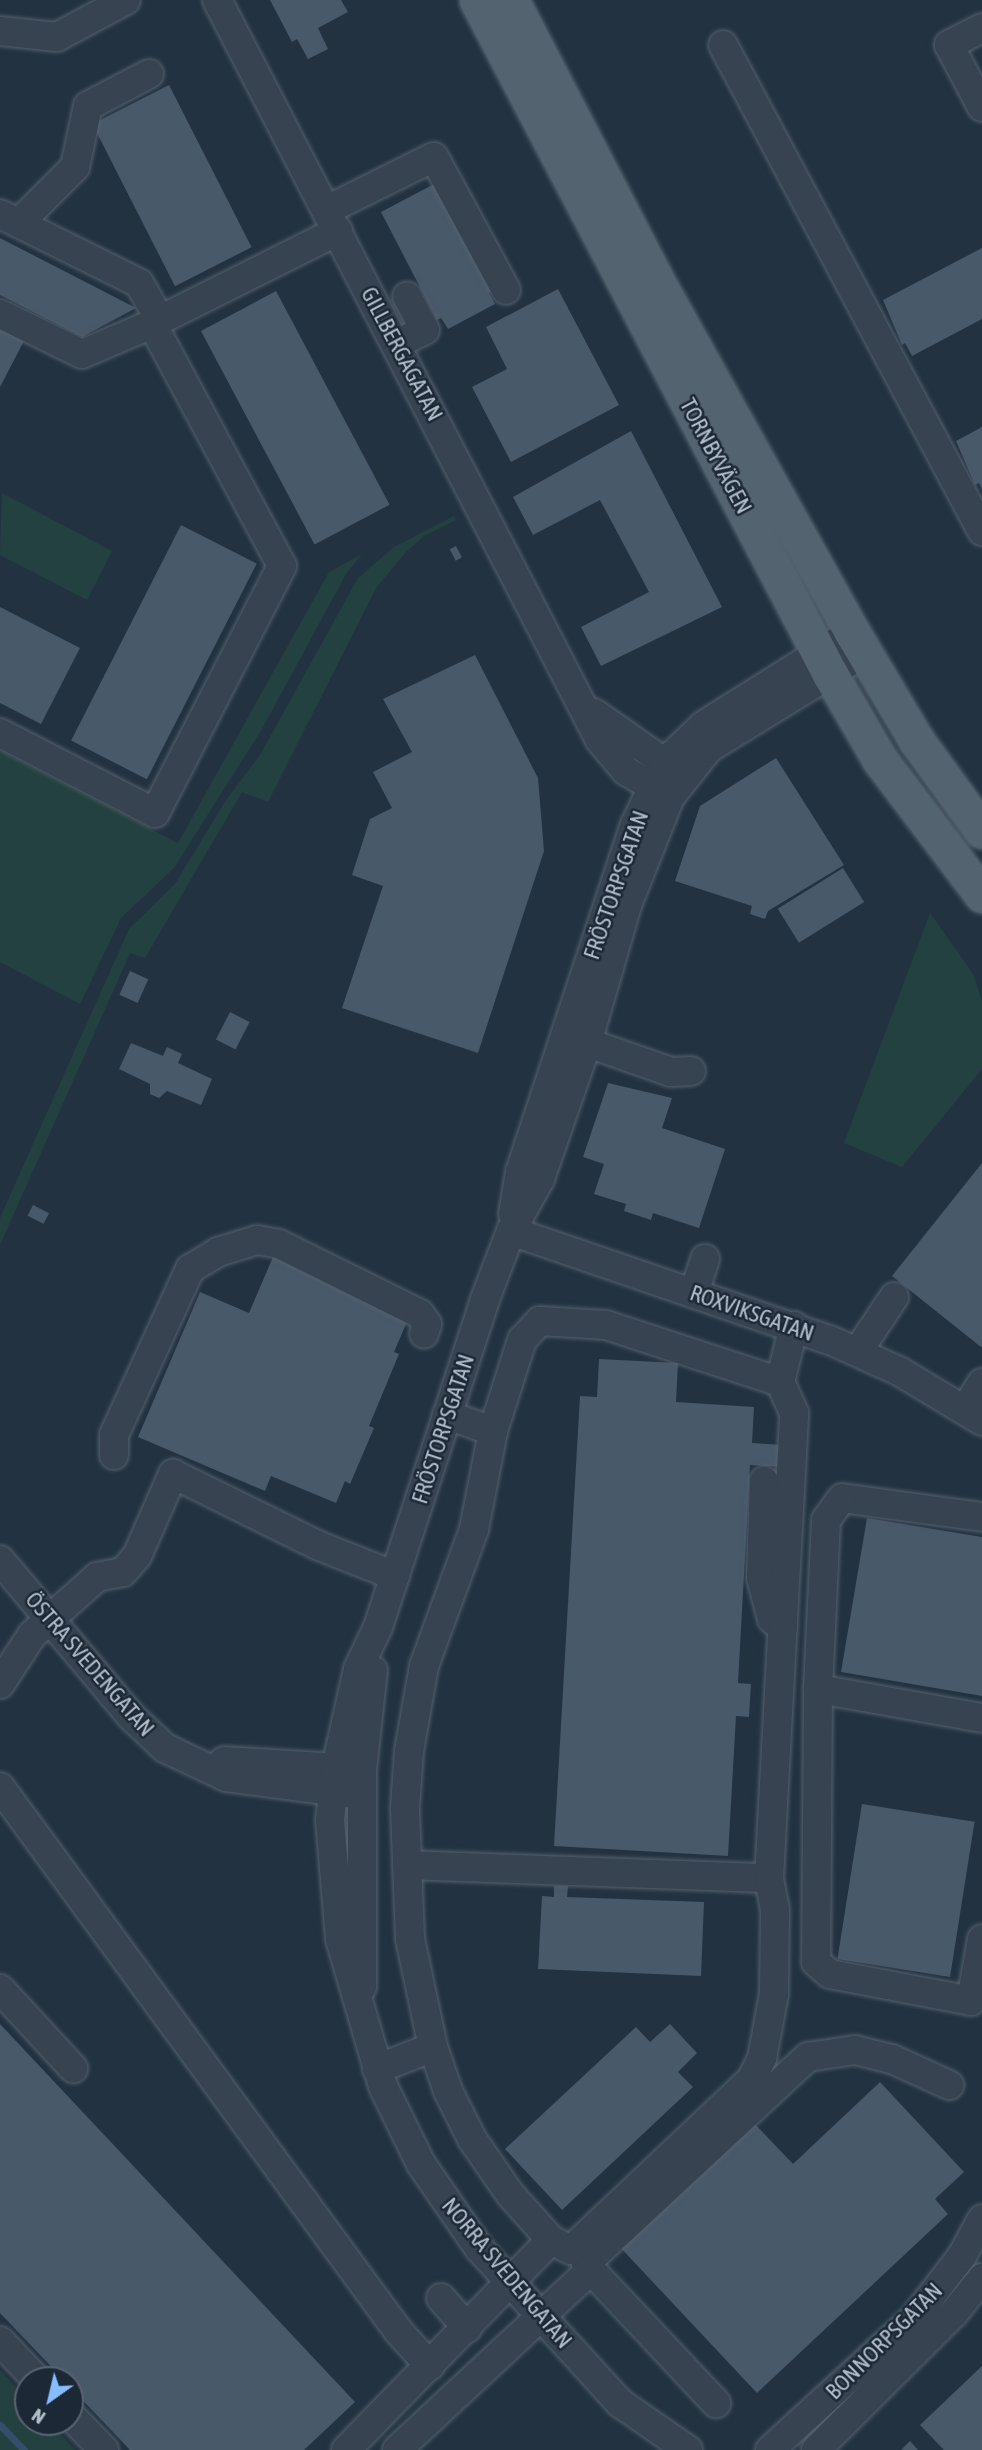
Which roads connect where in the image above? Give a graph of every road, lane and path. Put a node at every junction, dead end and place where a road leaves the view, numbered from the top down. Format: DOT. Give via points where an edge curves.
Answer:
graph roads {
  1 [pos="126,0"];
  2 [pos="217,0"];
  3 [pos="477,0"];
  4 [pos="511,0"];
  5 [pos="85,9"];
  6 [pos="982,28"];
  7 [pos="0,31"];
  8 [pos="723,45"];
  9 [pos="149,74"];
  10 [pos="982,107"];
  11 [pos="9,219"];
  12 [pos="333,220"];
  13 [pos="506,290"];
  14 [pos="407,296"];
  15 [pos="0,314"];
  16 [pos="156,322"];
  17 [pos="397,344"];
  18 [pos="982,531"];
  19 [pos="858,643"];
  20 [pos="824,663"];
  21 [pos="0,733"];
  22 [pos="667,780"];
  23 [pos="982,831"];
  24 [pos="982,895"];
  25 [pos="576,1039"];
  26 [pos="691,1071"];
  27 [pos="511,1231"];
  28 [pos="705,1259"];
  29 [pos="694,1293"];
  30 [pos="894,1297"];
  31 [pos="794,1326"];
  32 [pos="424,1334"];
  33 [pos="858,1351"];
  34 [pos="780,1382"];
  35 [pos="982,1383"];
  36 [pos="973,1415"];
  37 [pos="447,1416"];
  38 [pos="493,1431"];
  39 [pos="114,1455"];
  40 [pos="764,1481"];
  41 [pos="982,1517"];
  42 [pos="0,1560"];
  43 [pos="395,1576"];
  44 [pos="50,1619"];
  45 [pos="783,1628"];
  46 [pos="0,1684"];
  47 [pos="818,1689"];
  48 [pos="982,1718"];
  49 [pos="348,1781"];
  50 [pos="0,1787"];
  51 [pos="407,1865"];
  52 [pos="769,1878"];
  53 [pos="982,1939"];
  54 [pos="0,1989"];
  55 [pos="433,2047"];
  56 [pos="73,2068"];
  57 [pos="377,2069"];
  58 [pos="949,2085"];
  59 [pos="982,2219"];
  60 [pos="551,2240"];
  61 [pos="591,2270"];
  62 [pos="982,2278"];
  63 [pos="508,2281"];
  64 [pos="441,2298"];
  65 [pos="540,2317"];
  66 [pos="467,2328"];
  67 [pos="0,2341"];
  68 [pos="24,2366"];
  69 [pos="430,2367"];
  70 [pos="620,2403"];
  71 [pos="716,2403"];
  72 [pos="84,2429"];
  73 [pos="104,2450"];
  74 [pos="346,2450"];
  75 [pos="397,2450"];
  76 [pos="644,2450"];
  77 [pos="688,2450"];
  78 [pos="770,2450"];
  79 [pos="816,2450"];
  1 -- 5 [label="street"];
  2 -- 12 [label="street, GILLBERGAGATAN"];
  3 -- 20 [label="main road, TORNBYVÄGEN"];
  4 -- 19 [label="main road, TORNBYVÄGEN" via="655,278"];
  5 -- 7 [label="street" via="57,37"];
  6 -- 10 [label="street" via="949,45"];
  8 -- 18 [label="street"];
  9 -- 11 [label="street" via="88,106 75,167"];
  11 -- 16 [label="street" via="139,283"];
  12 -- 13 [label="street" via="434,157"];
  12 -- 16 [label="street"];
  12 -- 17 [label="street, GILLBERGAGATAN"];
  14 -- 17 [label="street" via="425,330"];
  15 -- 16 [label="street" via="82,354"];
  16 -- 21 [label="street" via="282,566 155,813"];
  17 -- 22 [label="street, GILLBERGAGATAN" via="587,707"];
  19 -- 20 [label="street, FRÖSTORPSGATAN"];
  19 -- 23 [label="main road, TORNBYVÄGEN" via="916,740"];
  20 -- 22 [label="street, FRÖSTORPSGATAN" via="704,725"];
  20 -- 24 [label="main road, TORNBYVÄGEN" via="880,760"];
  22 -- 25 [label="street, FRÖSTORPSGATAN"];
  25 -- 26 [label="street" via="671,1072"];
  25 -- 27 [label="street, FRÖSTORPSGATAN" via="520,1172"];
  27 -- 29 [label="street, ROXVIKSGATAN"];
  27 -- 37 [label="street, FRÖSTORPSGATAN"];
  28 -- 29 [label="street"];
  29 -- 31 [label="street, ROXVIKSGATAN"];
  30 -- 33 [label="street"];
  31 -- 33 [label="street, ROXVIKSGATAN"];
  31 -- 34 [label="street"];
  32 -- 39 [label="street" via="427,1324 420,1314 279,1244 257,1240 218,1252 190,1269 114,1435"];
  33 -- 36 [label="street, ROXVIKSGATAN"];
  34 -- 38 [label="street" via="606,1325 540,1321 522,1340"];
  34 -- 45 [label="street" via="794,1413"];
  35 -- 36 [label="street"];
  37 -- 38 [label="street"];
  37 -- 43 [label="street, FRÖSTORPSGATAN"];
  38 -- 51 [label="street" via="474,1529 417,1696 405,1807"];
  40 -- 45 [label="street" via="761,1578 772,1619"];
  41 -- 47 [label="street" via="842,1498 826,1520"];
  42 -- 44 [label="street, ÖSTRA SVEDENGATAN"];
  43 -- 44 [label="street" via="326,1549 173,1474 137,1556 123,1572 97,1577"];
  43 -- 49 [label="street, FRÖSTORPSGATAN" via="358,1669"];
  44 -- 46 [label="street" via="23,1645"];
  44 -- 49 [label="street, ÖSTRA SVEDENGATAN" via="150,1737 186,1760"];
  45 -- 52 [label="street"];
  47 -- 48 [label="street"];
  47 -- 53 [label="street" via="816,1962 830,1974 971,2001"];
  49 -- 57 [label="street, NORRA SVEDENGATAN" via="330,1846 340,1939"];
  50 -- 69 [label="street" via="399,2332"];
  51 -- 52 [label="street"];
  51 -- 55 [label="street" via="410,1939"];
  52 -- 60 [label="street" via="775,1910 774,1994 762,2058 751,2080 571,2250"];
  54 -- 56 [label="street"];
  55 -- 57 [label="street"];
  55 -- 60 [label="street" via="472,2139 510,2194"];
  57 -- 63 [label="street, NORRA SVEDENGATAN" via="421,2164 447,2206"];
  58 -- 61 [label="street" via="892,2059 855,2050 808,2057 586,2263"];
  59 -- 78 [label="street, BONNORPSGATAN" via="950,2274 915,2317"];
  60 -- 63 [label="street"];
  61 -- 65 [label="street"];
  61 -- 71 [label="street"];
  62 -- 79 [label="street, BONNORPSGATAN" via="954,2313"];
  63 -- 65 [label="street, NORRA SVEDENGATAN"];
  63 -- 66 [label="street"];
  64 -- 66 [label="street"];
  65 -- 70 [label="street, NORRA SVEDENGATAN"];
  65 -- 75 [label="street"];
  66 -- 69 [label="street"];
  67 -- 68 [label="street"];
  69 -- 74 [label="street"];
  70 -- 76 [label="street, NORRA SVEDENGATAN"];
  70 -- 77 [label="street, NORRA SVEDENGATAN"];
  72 -- 73 [label="street"];
}
